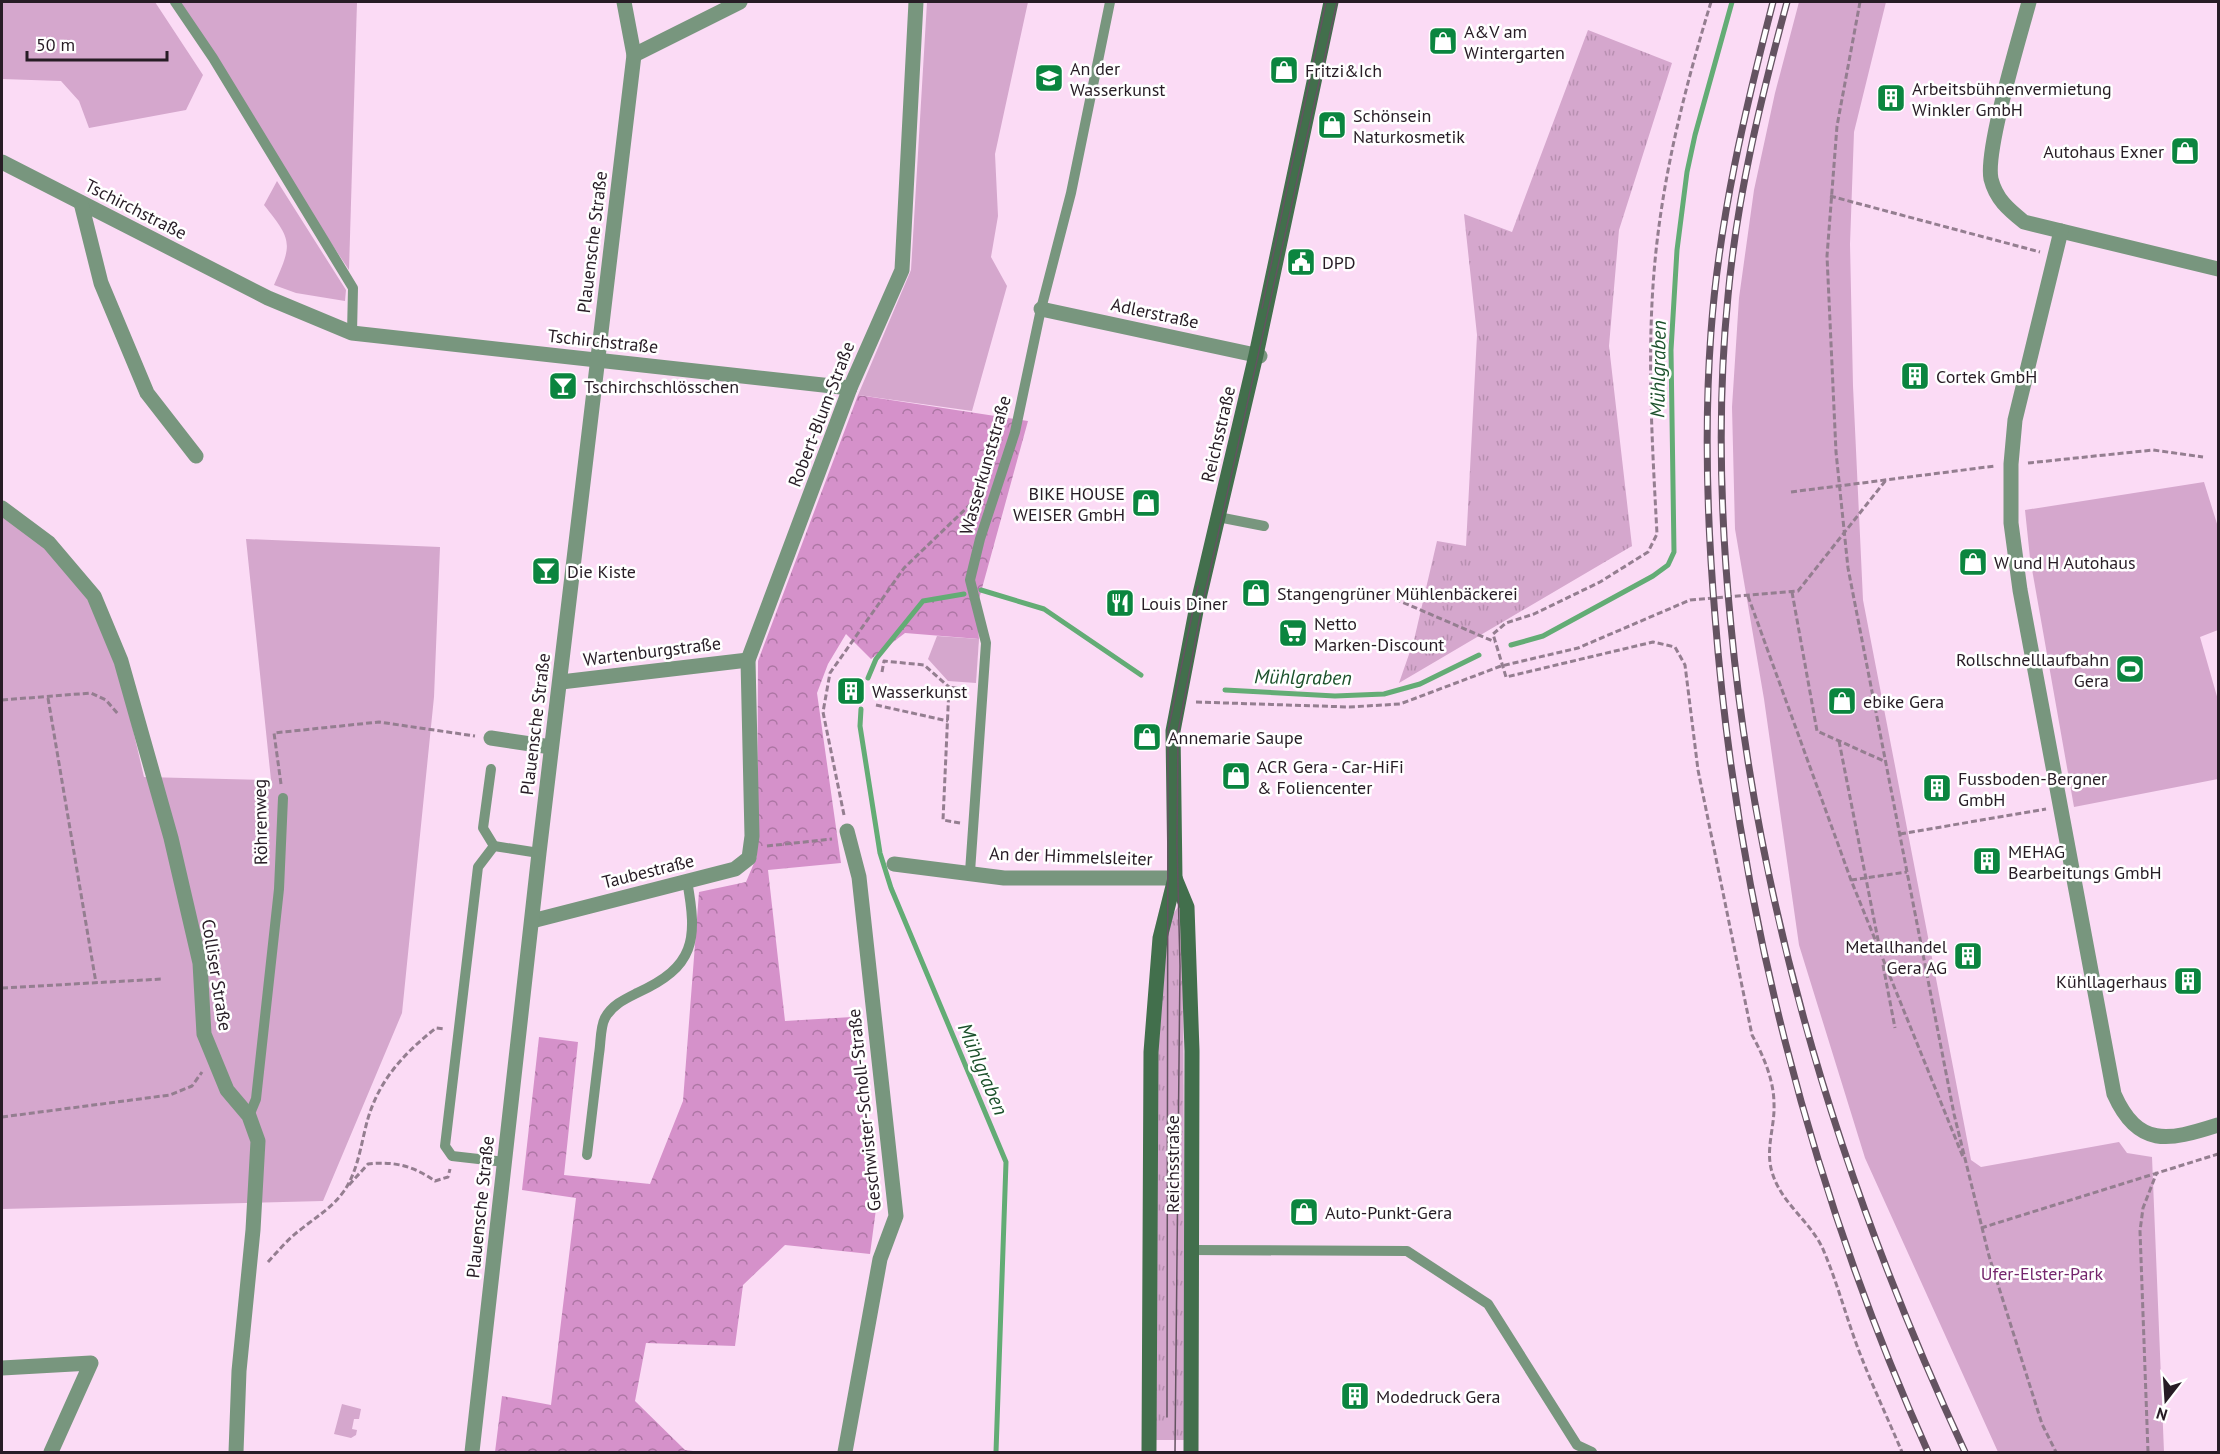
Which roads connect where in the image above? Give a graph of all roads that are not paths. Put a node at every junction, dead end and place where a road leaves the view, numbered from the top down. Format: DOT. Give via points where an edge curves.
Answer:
graph roads {
  1 [pos="175,2"];
  2 [pos="624,2"];
  3 [pos="740,2"];
  4 [pos="916,2"];
  5 [pos="1110,2"];
  6 [pos="1332,2"];
  7 [pos="2029,2"];
  8 [pos="634,56"];
  9 [pos="2,162"];
  10 [pos="81,203"];
  11 [pos="2061,231"];
  12 [pos="2218,269"];
  13 [pos="1041,309"];
  14 [pos="352,333"];
  15 [pos="1258,355"];
  16 [pos="598,360"];
  17 [pos="850,388"];
  18 [pos="196,456"];
  19 [pos="2,508"];
  20 [pos="1218,517"];
  21 [pos="1264,526"];
  22 [pos="748,660"];
  23 [pos="561,682"];
  24 [pos="491,738"];
  25 [pos="551,747"];
  26 [pos="492,769"];
  27 [pos="283,798"];
  28 [pos="848,834"];
  29 [pos="751,842"];
  30 [pos="494,846"];
  31 [pos="538,854"];
  32 [pos="894,864"];
  33 [pos="970,872"];
  34 [pos="1175,878"];
  35 [pos="687,881"];
  36 [pos="532,921"];
  37 [pos="249,1116"];
  38 [pos="2218,1125"];
  39 [pos="586,1155"];
  40 [pos="505,1162"];
  41 [pos="1191,1250"];
  42 [pos="2,1368"];
  43 [pos="51,1452"];
  44 [pos="236,1452"];
  45 [pos="472,1452"];
  46 [pos="845,1452"];
  47 [pos="1149,1452"];
  48 [pos="1191,1452"];
  49 [pos="1592,1452"];
  1 -- 14 [label="lane" via="353,288"];
  2 -- 8 [label="street, Plauensche Straße"];
  3 -- 8 [label="street"];
  4 -- 17 [label="street, Robert-Blum-Straße" via="902,270"];
  5 -- 13 [label="lane, Wasserkunststraße" via="1071,193"];
  6 -- 15 [label="main road, Reichsstraße"];
  7 -- 11 [label="street" via="1993,145 1991,177 2001,203 2024,222"];
  8 -- 16 [label="street, Plauensche Straße"];
  9 -- 10 [label="street, Tschirchstraße"];
  10 -- 14 [label="street, Tschirchstraße" via="268,298"];
  10 -- 18 [label="street" via="101,284 147,393"];
  11 -- 12 [label="street"];
  11 -- 38 [label="street" via="2014,420 2012,522 2020,590 2114,1094 2124,1116 2145,1134 2197,1132"];
  13 -- 15 [label="street, Adlerstraße"];
  13 -- 33 [label="lane, Wasserkunststraße" via="1011,449 970,580 986,643"];
  14 -- 16 [label="street, Tschirchstraße"];
  15 -- 20 [label="main road, Reichsstraße"];
  16 -- 17 [label="street, Tschirchstraße"];
  16 -- 23 [label="street, Plauensche Straße"];
  17 -- 22 [label="street, Robert-Blum-Straße"];
  19 -- 37 [label="street, Colliser Straße" via="49,543 94,596 120,661 171,838 200,963 204,1034 227,1090"];
  20 -- 21 [label="lane"];
  20 -- 34 [label="main road, Reichsstraße" via="1173,731"];
  22 -- 23 [label="street, Wartenburgstraße"];
  22 -- 29 [label="street, Robert-Blum-Straße"];
  23 -- 25 [label="street, Plauensche Straße"];
  24 -- 25 [label="street"];
  25 -- 31 [label="street, Plauensche Straße"];
  26 -- 30 [label="lane" via="483,828"];
  27 -- 37 [label="lane, Röhrenweg" via="279,889 256,1099"];
  28 -- 46 [label="street, Geschwister-Scholl-Straße" via="859,877 896,1216 880,1259"];
  29 -- 35 [label="street, Taubestraße" via="748,858 735,868"];
  30 -- 31 [label="lane"];
  30 -- 40 [label="lane" via="478,867 445,1146 452,1156"];
  31 -- 36 [label="street, Plauensche Straße"];
  32 -- 33 [label="street, An der Himmelsleiter"];
  33 -- 34 [label="street, An der Himmelsleiter" via="1004,878"];
  34 -- 41 [label="main road, Reichsstraße" via="1187,918 1192,1051"];
  34 -- 47 [label="main road, Reichsstraße" via="1160,938 1151,1052"];
  35 -- 36 [label="street, Taubestraße"];
  35 -- 39 [label="lane" via="691,902 687,956 659,984 621,1000 604,1019"];
  36 -- 40 [label="street, Plauensche Straße"];
  37 -- 44 [label="street, Colliser Straße" via="258,1141"];
  40 -- 45 [label="street, Plauensche Straße"];
  41 -- 48 [label="main road, Reichsstraße"];
  41 -- 49 [label="lane" via="1407,1251 1488,1304 1577,1445"];
  42 -- 43 [label="street" via="91,1363"];
}
